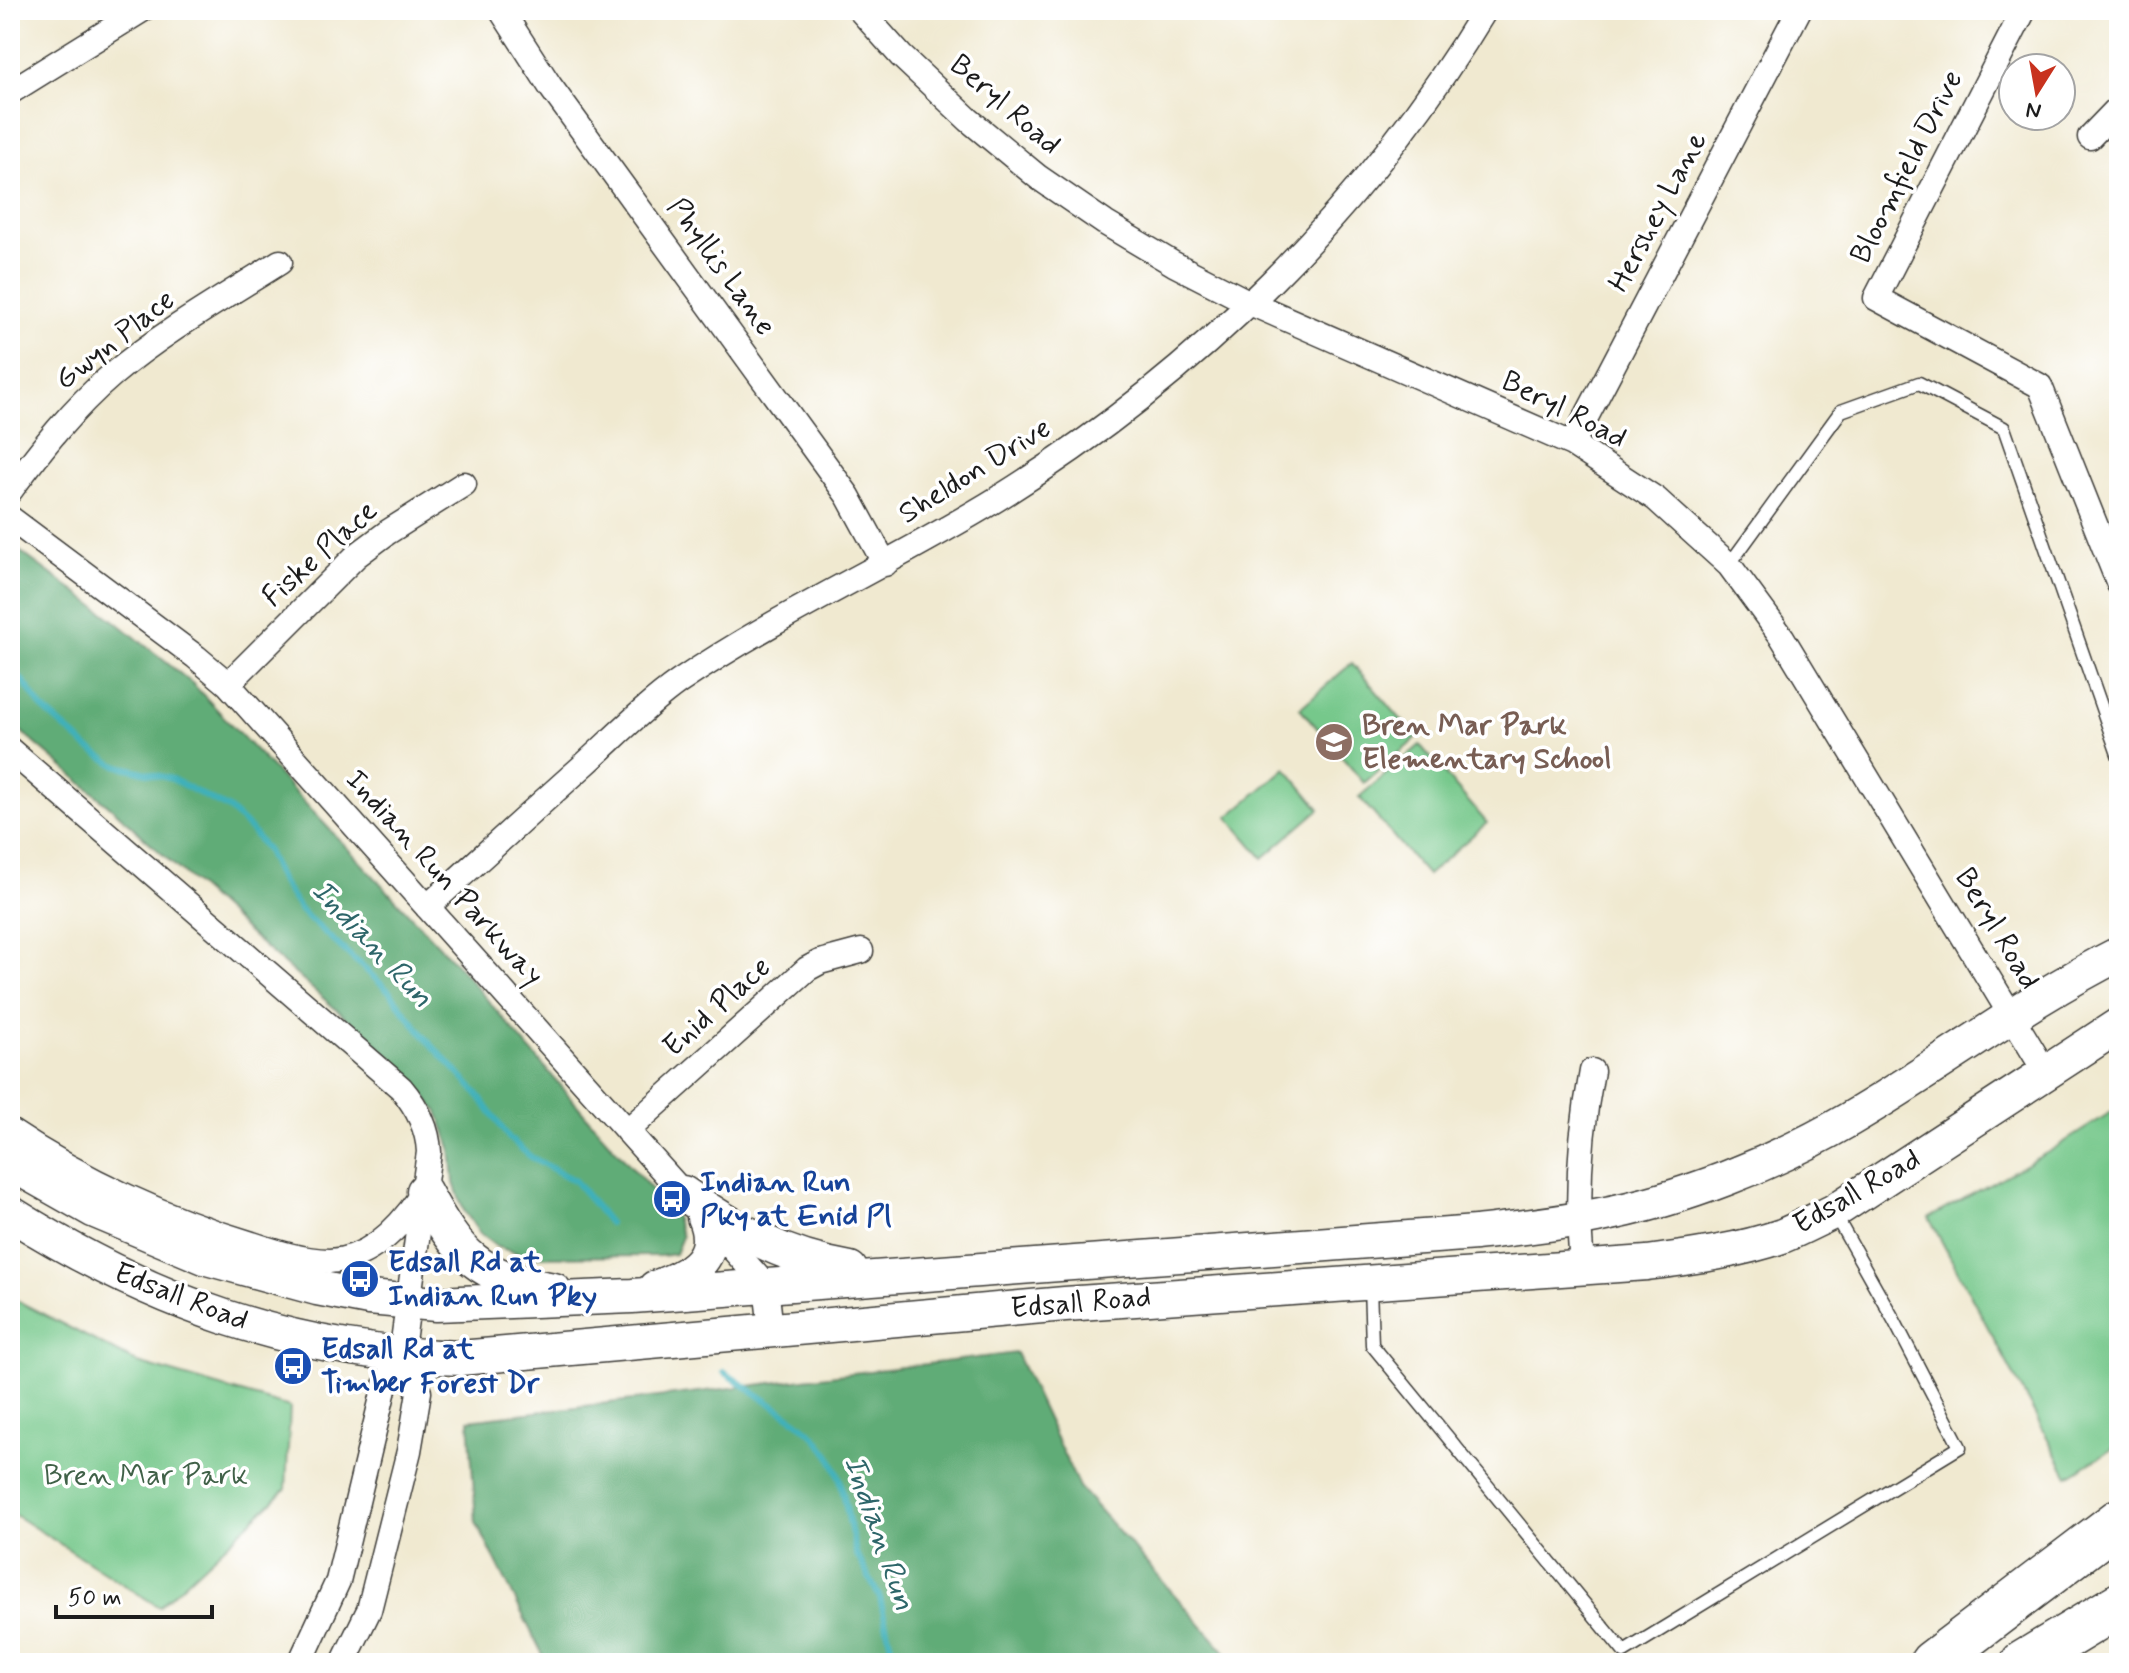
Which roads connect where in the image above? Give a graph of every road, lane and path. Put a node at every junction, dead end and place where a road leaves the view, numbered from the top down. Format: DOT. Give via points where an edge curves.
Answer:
graph roads {
  1 [pos="142,10"];
  2 [pos="501,10"];
  3 [pos="860,10"];
  4 [pos="1485,10"];
  5 [pos="1799,10"];
  6 [pos="2024,10"];
  7 [pos="10,92"];
  8 [pos="2119,107"];
  9 [pos="2090,137"];
  10 [pos="280,262"];
  11 [pos="1250,303"];
  12 [pos="1572,444"];
  13 [pos="464,484"];
  14 [pos="10,491"];
  15 [pos="10,518"];
  16 [pos="2111,542"];
  17 [pos="885,564"];
  18 [pos="1729,565"];
  19 [pos="2119,584"];
  20 [pos="228,684"];
  21 [pos="10,750"];
  22 [pos="2119,757"];
  23 [pos="427,907"];
  24 [pos="861,951"];
  25 [pos="2119,954"];
  26 [pos="2012,1015"];
  27 [pos="2119,1025"];
  28 [pos="1592,1071"];
  29 [pos="2046,1073"];
  30 [pos="10,1131"];
  31 [pos="627,1131"];
  32 [pos="10,1163"];
  33 [pos="424,1191"];
  34 [pos="694,1205"];
  35 [pos="1833,1212"];
  36 [pos="10,1213"];
  37 [pos="1577,1219"];
  38 [pos="1582,1267"];
  39 [pos="903,1274"];
  40 [pos="1370,1282"];
  41 [pos="1064,1283"];
  42 [pos="766,1286"];
  43 [pos="617,1297"];
  44 [pos="408,1303"];
  45 [pos="771,1330"];
  46 [pos="401,1356"];
  47 [pos="2119,1521"];
  48 [pos="2119,1605"];
  49 [pos="300,1663"];
  50 [pos="343,1663"];
  51 [pos="1932,1663"];
  52 [pos="2023,1663"];
  1 -- 7 [label="street"];
  2 -- 17 [label="street, Phyllis Lane" via="550,86 848,496"];
  3 -- 11 [label="street, Beryl Road" via="958,110 1038,177 1117,230"];
  4 -- 11 [label="street, Sheldon Drive" via="1381,158"];
  5 -- 12 [label="street, Hershey Lane"];
  6 -- 16 [label="street, Bloomfield Drive" via="1876,298 2040,386"];
  8 -- 9 [label="street"];
  10 -- 14 [label="street, Gwyn Place" via="152,343 111,376 46,443"];
  11 -- 12 [label="street, Beryl Road"];
  11 -- 17 [label="street, Sheldon Drive" via="1084,441"];
  12 -- 18 [label="street, Beryl Road" via="1642,488"];
  13 -- 20 [label="street, Fiske Place" via="356,556"];
  15 -- 20 [label="street, Indian Run Parkway"];
  16 -- 19 [label="street, Bloomfield Drive"];
  17 -- 23 [label="street, Sheldon Drive" via="730,648 675,685"];
  18 -- 22 [label="lane" via="1841,411 1919,383 2004,428"];
  18 -- 26 [label="street, Beryl Road" via="1782,637"];
  20 -- 23 [label="street, Indian Run Parkway"];
  21 -- 33 [label="street" via="401,1088 418,1111 429,1141"];
  23 -- 31 [label="street, Indian Run Parkway"];
  24 -- 31 [label="street, Enid Place" via="807,969"];
  25 -- 26 [label="main road, Edsall Road"];
  26 -- 29 [label="street, Beryl Road"];
  26 -- 37 [label="main road, Edsall Road" via="1848,1120 1778,1156 1655,1201"];
  27 -- 29 [label="main road, Edsall Road"];
  28 -- 37 [label="street" via="1579,1155"];
  29 -- 35 [label="main road, Edsall Road"];
  30 -- 33 [label="street" via="68,1166 191,1223 314,1259 331,1261 370,1248 405,1219"];
  31 -- 34 [label="street, Indian Run Parkway"];
  32 -- 44 [label="main road, Edsall Road" via="93,1210 207,1258 317,1288"];
  33 -- 43 [label="main road" via="457,1246 495,1274 531,1285"];
  33 -- 44 [label="street"];
  34 -- 39 [label="main road" via="775,1248 842,1267"];
  34 -- 42 [label="street, Indian Run Parkway"];
  34 -- 43 [label="main road" via="708,1227 708,1244 694,1270"];
  35 -- 38 [label="main road, Edsall Road" via="1783,1235 1703,1256"];
  35 -- 40 [label="lane" via="1960,1447 1624,1652 1372,1345"];
  36 -- 46 [label="main road, Edsall Road" via="127,1279 206,1311 306,1340"];
  37 -- 38 [label="street"];
  37 -- 41 [label="main road, Edsall Road"];
  38 -- 40 [label="main road, Edsall Road"];
  39 -- 41 [label="main road, Edsall Road"];
  39 -- 42 [label="main road, Edsall Road"];
  40 -- 41 [label="main road, Edsall Road"];
  41 -- 45 [label="main road, Edsall Road"];
  42 -- 43 [label="main road, Edsall Road"];
  42 -- 45 [label="street"];
  43 -- 44 [label="main road, Edsall Road"];
  44 -- 46 [label="street"];
  45 -- 46 [label="main road, Edsall Road" via="460,1358"];
  46 -- 49 [label="street" via="385,1385 338,1581"];
  46 -- 50 [label="street" via="419,1392 409,1451 369,1610"];
  47 -- 51 [label="highway"];
  48 -- 52 [label="highway"];
}
